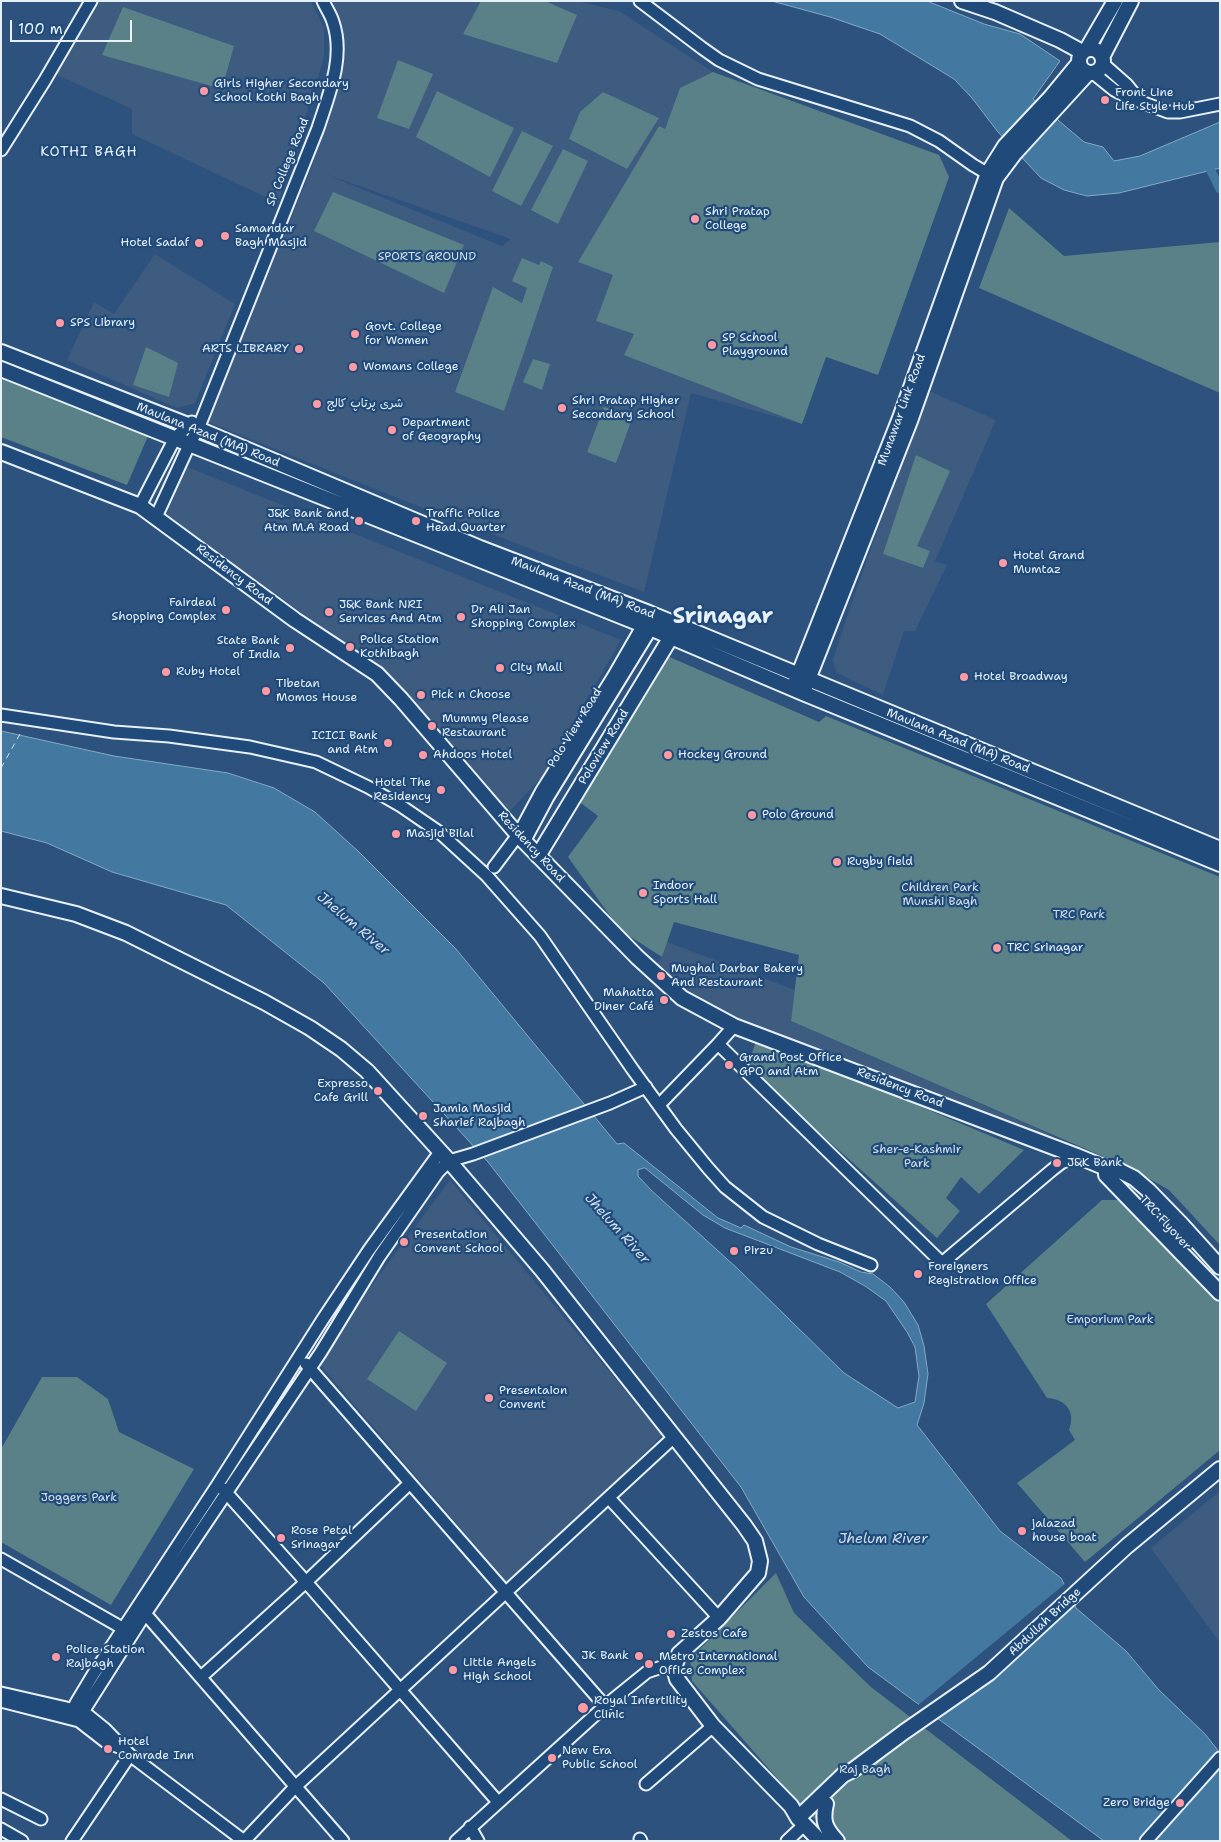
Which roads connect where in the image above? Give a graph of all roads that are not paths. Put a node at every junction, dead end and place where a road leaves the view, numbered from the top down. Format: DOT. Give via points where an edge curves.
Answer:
graph roads {
  1 [pos="91,1"];
  2 [pos="323,1"];
  3 [pos="640,1"];
  4 [pos="962,1"];
  5 [pos="1115,1"];
  6 [pos="1131,1"];
  7 [pos="979,4"];
  8 [pos="1089,61"];
  9 [pos="1220,104"];
  10 [pos="2,147"];
  11 [pos="992,176"];
  12 [pos="1,352"];
  13 [pos="1,369"];
  14 [pos="192,427"];
  15 [pos="175,438"];
  16 [pos="190,443"];
  17 [pos="1,452"];
  18 [pos="140,506"];
  19 [pos="156,517"];
  20 [pos="647,627"];
  21 [pos="671,637"];
  22 [pos="801,684"];
  23 [pos="1,715"];
  24 [pos="521,839"];
  25 [pos="1220,849"];
  26 [pos="538,856"];
  27 [pos="1220,864"];
  28 [pos="490,872"];
  29 [pos="1,896"];
  30 [pos="734,1026"];
  31 [pos="718,1044"];
  32 [pos="646,1087"];
  33 [pos="659,1105"];
  34 [pos="1078,1156"];
  35 [pos="444,1157"];
  36 [pos="1106,1168"];
  37 [pos="407,1208"];
  38 [pos="872,1265"];
  39 [pos="1220,1266"];
  40 [pos="1220,1282"];
  41 [pos="1220,1293"];
  42 [pos="300,1357"];
  43 [pos="310,1367"];
  44 [pos="674,1437"];
  45 [pos="1220,1469"];
  46 [pos="410,1482"];
  47 [pos="218,1484"];
  48 [pos="227,1493"];
  49 [pos="609,1498"];
  50 [pos="1,1559"];
  51 [pos="306,1582"];
  52 [pos="505,1592"];
  53 [pos="142,1611"];
  54 [pos="719,1618"];
  55 [pos="124,1629"];
  56 [pos="676,1662"];
  57 [pos="201,1677"];
  58 [pos="400,1690"];
  59 [pos="1,1693"];
  60 [pos="1,1701"];
  61 [pos="605,1706"];
  62 [pos="77,1715"];
  63 [pos="713,1726"];
  64 [pos="127,1753"];
  65 [pos="1220,1758"];
  66 [pos="857,1767"];
  67 [pos="646,1784"];
  68 [pos="295,1786"];
  69 [pos="1,1799"];
  70 [pos="498,1802"];
  71 [pos="826,1804"];
  72 [pos="801,1816"];
  73 [pos="41,1819"];
  74 [pos="470,1827"];
  75 [pos="1,1829"];
  76 [pos="22,1841"];
  77 [pos="72,1841"];
  78 [pos="244,1841"];
  79 [pos="342,1841"];
  80 [pos="456,1841"];
  81 [pos="478,1841"];
  82 [pos="787,1841"];
  83 [pos="820,1841"];
  84 [pos="830,1841"];
  85 [pos="837,1841"];
  86 [pos="1146,1841"];
  1 -- 10 [label="street"];
  2 -- 14 [label="street, SP College Road" via="337,38 338,52 331,88 204,414"];
  3 -- 11 [label="street" via="702,48 737,69 758,79 910,126"];
  4 -- 7 [label="main road"];
  5 -- 8 [label="main road"];
  6 -- 8 [label="main road"];
  7 -- 8 [label="main road" via="1060,40"];
  8 -- 9 [label="street" via="1127,85 1140,101 1151,107 1180,112"];
  8 -- 11 [label="main road, Munawar Link Road" via="1009,150"];
  11 -- 22 [label="main road, Munawar Link Road"];
  12 -- 14 [label="main road, Maulana Azad (MA) Road"];
  13 -- 15 [label="main road, Maulana Azad (MA) Road"];
  14 -- 15 [label="street"];
  14 -- 16 [label="street"];
  14 -- 22 [label="main road, Maulana Azad (MA) Road" via="480,548 649,613"];
  15 -- 16 [label="main road, Maulana Azad (MA) Road"];
  15 -- 18 [label="street"];
  16 -- 19 [label="street"];
  16 -- 20 [label="main road, Maulana Azad (MA) Road"];
  17 -- 18 [label="main road, Residency Road"];
  18 -- 19 [label="main road, Residency Road"];
  19 -- 24 [label="main road, Residency Road" via="295,620 377,674"];
  20 -- 21 [label="main road, Maulana Azad (MA) Road"];
  20 -- 24 [label="street" via="541,792"];
  21 -- 22 [label="main road, Maulana Azad (MA) Road"];
  21 -- 26 [label="main road, Poloview Road"];
  22 -- 25 [label="main road, Maulana Azad (MA) Road"];
  22 -- 27 [label="main road, Maulana Azad (MA) Road"];
  23 -- 28 [label="street" via="250,747 316,762 401,806"];
  24 -- 26 [label="main road, Residency Road"];
  24 -- 28 [label="street"];
  26 -- 30 [label="main road, Residency Road" via="682,998"];
  28 -- 32 [label="street" via="540,936"];
  29 -- 35 [label="main road" via="76,914 126,933 310,1028 367,1071"];
  30 -- 31 [label="street"];
  30 -- 34 [label="main road, Residency Road"];
  31 -- 33 [label="street"];
  31 -- 34 [label="street" via="942,1263 1052,1170"];
  32 -- 33 [label="street"];
  32 -- 35 [label="street" via="473,1154"];
  33 -- 38 [label="street" via="725,1187 763,1217 818,1244"];
  34 -- 36 [label="main road, Residency Road"];
  35 -- 37 [label="street" via="438,1172"];
  35 -- 44 [label="main road" via="542,1270"];
  36 -- 39 [label="main road, Residency Road" via="1134,1178 1148,1190"];
  36 -- 40 [label="main road, TRC Flyover" via="1135,1192"];
  36 -- 41 [label="main road" via="1106,1175"];
  37 -- 42 [label="street" via="369,1250"];
  37 -- 43 [label="street"];
  42 -- 43 [label="street"];
  42 -- 47 [label="street"];
  43 -- 46 [label="street"];
  43 -- 48 [label="street"];
  44 -- 49 [label="street"];
  44 -- 54 [label="main road" via="744,1525 755,1541 760,1561 758,1573"];
  45 -- 66 [label="main road, Abdullah Bridge" via="1127,1546 990,1673"];
  46 -- 51 [label="street"];
  46 -- 52 [label="street"];
  47 -- 48 [label="street"];
  47 -- 53 [label="street"];
  48 -- 51 [label="street"];
  48 -- 53 [label="street"];
  49 -- 52 [label="street"];
  49 -- 54 [label="street"];
  50 -- 55 [label="street"];
  51 -- 57 [label="street"];
  51 -- 58 [label="street"];
  52 -- 58 [label="street"];
  52 -- 61 [label="street"];
  53 -- 55 [label="street"];
  53 -- 57 [label="street"];
  53 -- 62 [label="street"];
  54 -- 56 [label="main road" via="679,1654"];
  55 -- 62 [label="street" via="94,1673"];
  56 -- 61 [label="street" via="647,1672"];
  56 -- 63 [label="main road" via="677,1678"];
  57 -- 68 [label="street"];
  58 -- 68 [label="street"];
  58 -- 70 [label="street"];
  59 -- 62 [label="street"];
  60 -- 62 [label="street"];
  61 -- 70 [label="street"];
  62 -- 64 [label="street" via="105,1729"];
  63 -- 67 [label="street"];
  63 -- 72 [label="main road"];
  64 -- 77 [label="street"];
  64 -- 78 [label="street"];
  65 -- 86 [label="street"];
  66 -- 71 [label="main road" via="849,1781"];
  66 -- 72 [label="main road, Abdullah Bridge" via="843,1775"];
  68 -- 78 [label="street"];
  68 -- 79 [label="street"];
  69 -- 73 [label="street"];
  70 -- 74 [label="street"];
  71 -- 72 [label="main road"];
  71 -- 85 [label="main road" via="824,1823"];
  72 -- 82 [label="street"];
  72 -- 83 [label="main road"];
  72 -- 84 [label="main road"];
  74 -- 80 [label="street"];
  74 -- 81 [label="street"];
  75 -- 76 [label="street"];
}
